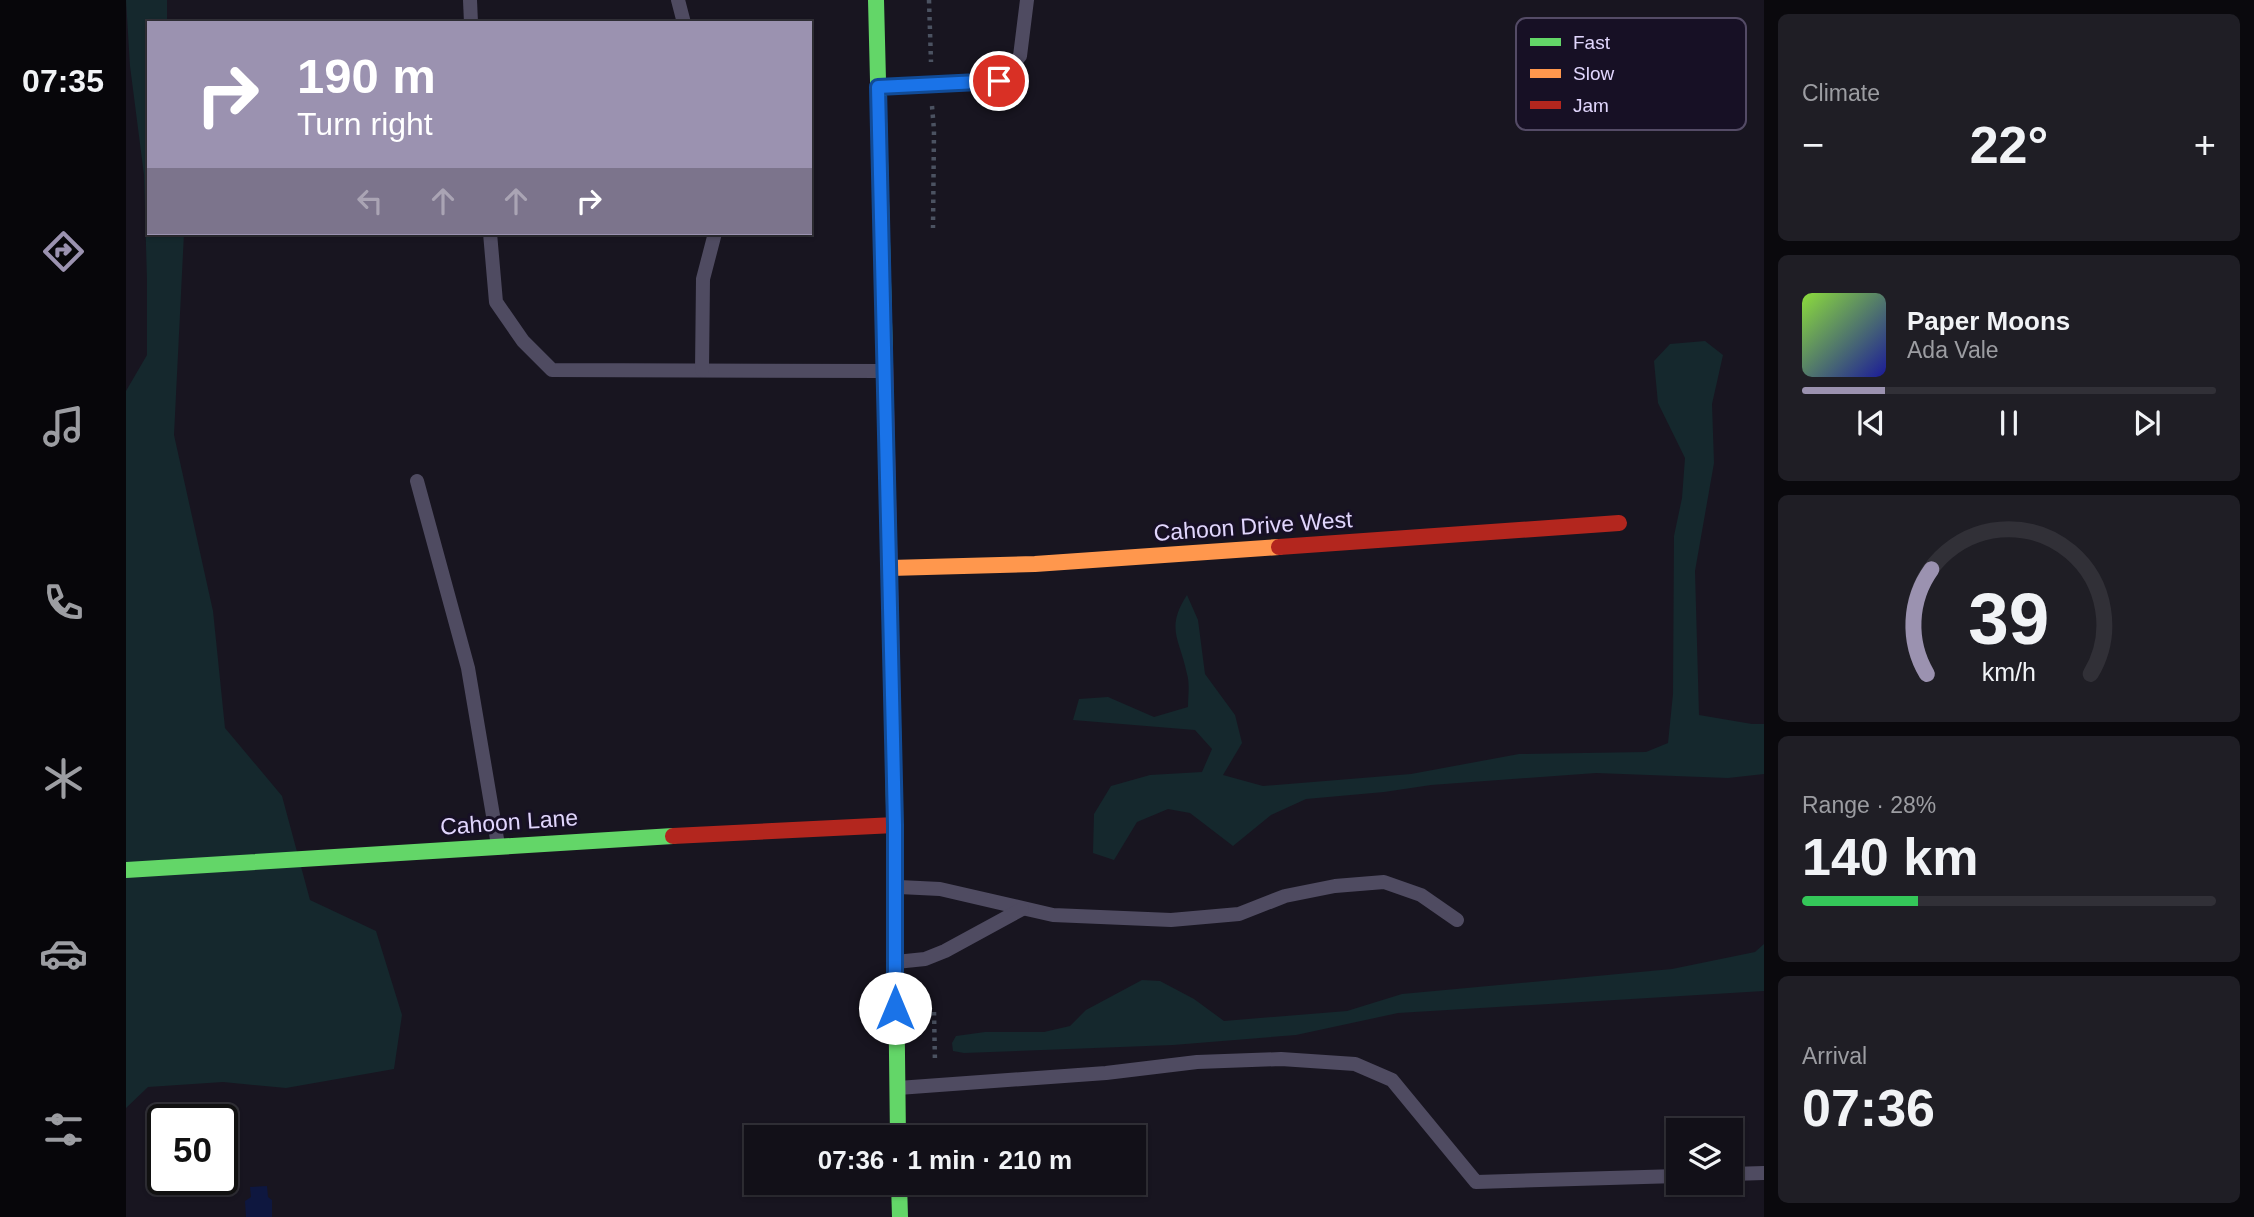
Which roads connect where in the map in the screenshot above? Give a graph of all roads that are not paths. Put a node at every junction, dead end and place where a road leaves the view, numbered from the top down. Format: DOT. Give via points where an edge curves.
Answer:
graph roads {
  1 [pos="470,0"];
  2 [pos="678,0"];
  3 [pos="876,0"];
  4 [pos="1027,0"];
  5 [pos="471,21"];
  6 [pos="683,21"];
  7 [pos="878,87"];
  8 [pos="490,235"];
  9 [pos="714,235"];
  10 [pos="702,370"];
  11 [pos="886,371"];
  12 [pos="417,481"];
  13 [pos="1619,523"];
  14 [pos="890,568"];
  15 [pos="895,825"];
  16 [pos="498,846"];
  17 [pos="126,870"];
  18 [pos="895,886"];
  19 [pos="1022,909"];
  20 [pos="1457,920"];
  21 [pos="895,962"];
  22 [pos="896,1088"];
  23 [pos="897,1125"];
  24 [pos="1764,1173"];
  25 [pos="1743,1174"];
  26 [pos="1666,1176"];
  27 [pos="899,1195"];
  28 [pos="900,1217"];
  1 -- 5 [label="lane"];
  2 -- 6 [label="lane"];
  3 -- 7 [label="street"];
  4 -- 7 [label="lane" via="1020,56 999,81"];
  7 -- 11 [label="street"];
  8 -- 10 [label="lane" via="496,302 523,341 552,370"];
  9 -- 10 [label="lane" via="703,279"];
  10 -- 11 [label="lane"];
  11 -- 14 [label="street"];
  12 -- 16 [label="lane" via="468,668"];
  13 -- 14 [label="street, Cahoon Drive West" via="1035,564"];
  14 -- 15 [label="street"];
  15 -- 16 [label="street, Cahoon Lane"];
  15 -- 18 [label="street"];
  16 -- 17 [label="street, Cahoon Lane"];
  18 -- 19 [label="lane" via="940,889"];
  18 -- 21 [label="street"];
  19 -- 20 [label="lane" via="1093,918 1200,918 1239,914 1285,896 1335,886 1384,882 1421,895"];
  19 -- 21 [label="lane" via="945,951 925,959"];
  21 -- 22 [label="street"];
  22 -- 23 [label="street"];
  22 -- 26 [label="lane" via="1197,1062 1281,1059 1354,1064 1392,1080 1476,1182"];
  24 -- 25 [label="lane"];
  27 -- 28 [label="street"];
}
